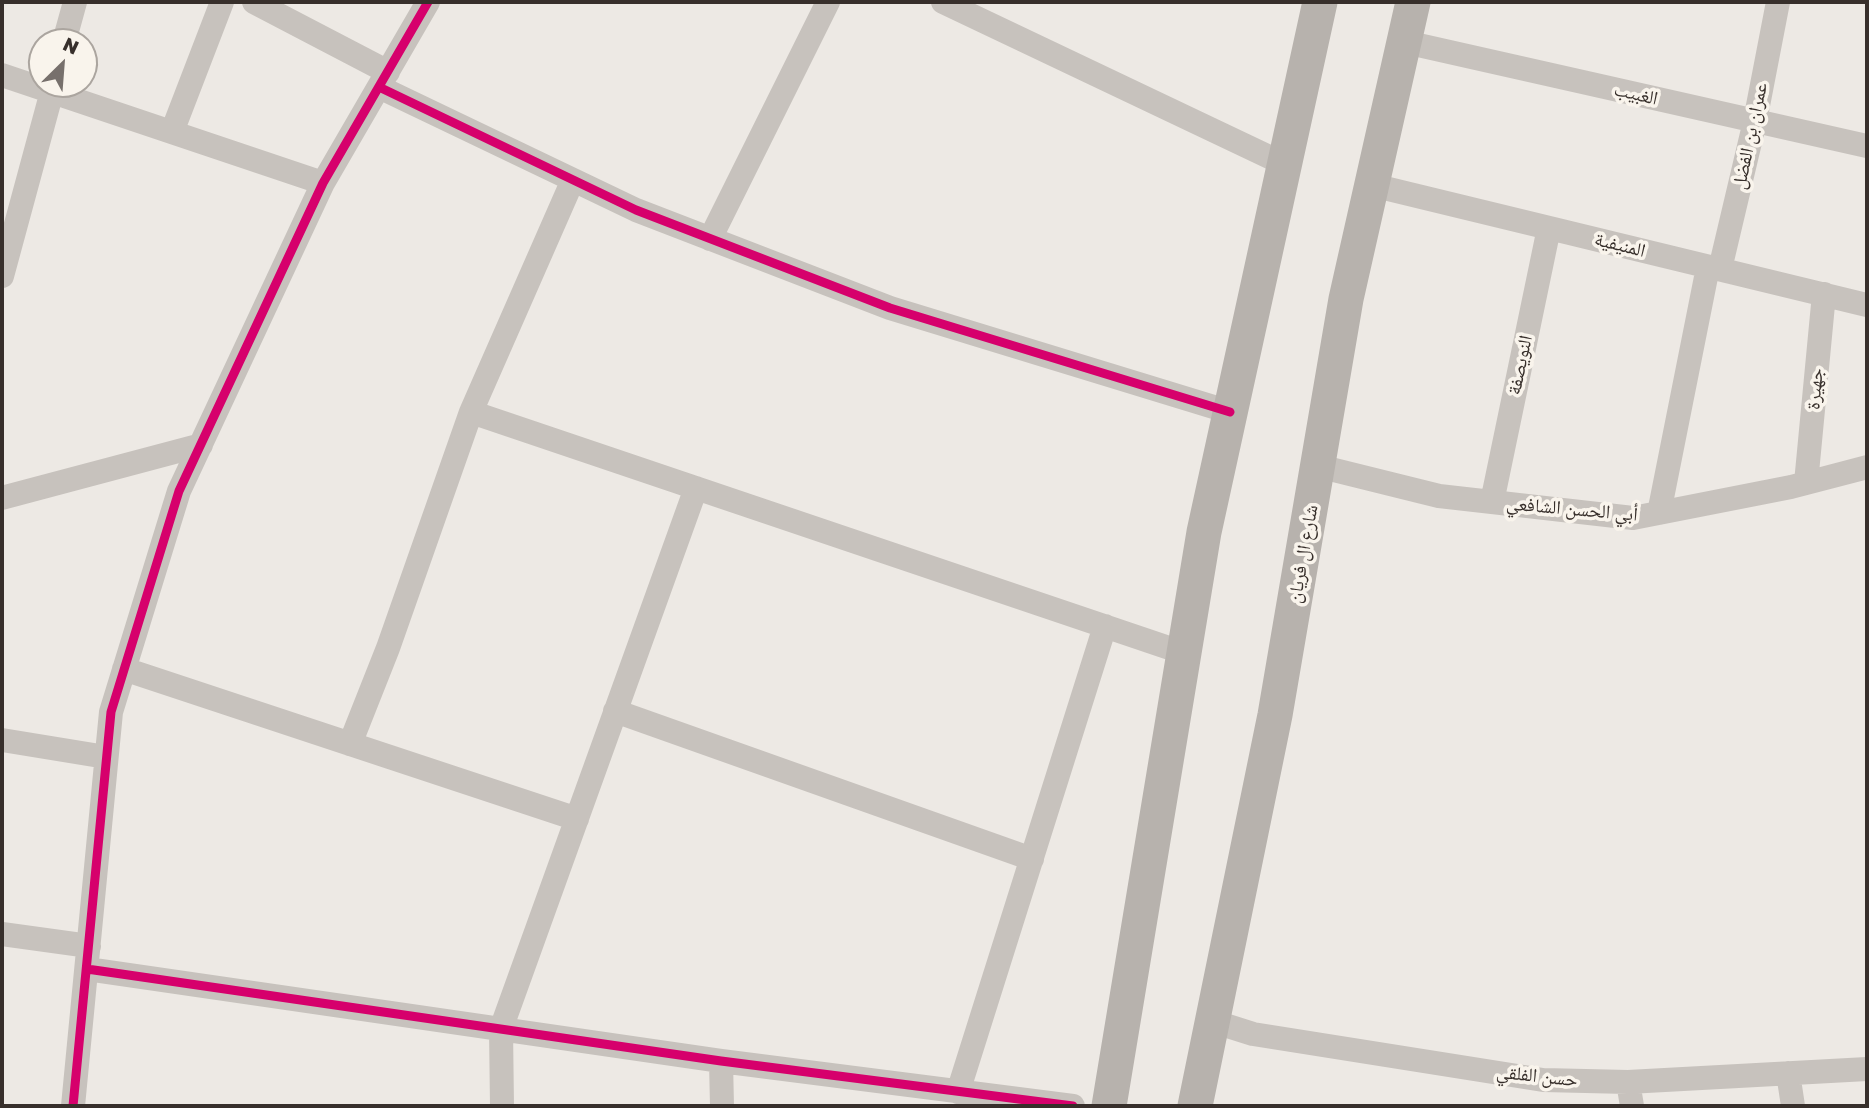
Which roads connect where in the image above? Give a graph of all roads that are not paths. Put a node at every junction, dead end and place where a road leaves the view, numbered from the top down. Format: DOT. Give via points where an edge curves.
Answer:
graph roads {
  1 [pos="75,2"];
  2 [pos="222,2"];
  3 [pos="254,2"];
  4 [pos="428,2"];
  5 [pos="828,2"];
  6 [pos="943,2"];
  7 [pos="1320,2"];
  8 [pos="1413,2"];
  9 [pos="1778,2"];
  10 [pos="68,28"];
  11 [pos="1405,41"];
  12 [pos="2,75"];
  13 [pos="383,80"];
  14 [pos="28,82"];
  15 [pos="50,98"];
  16 [pos="80,98"];
  17 [pos="1755,121"];
  18 [pos="172,132"];
  19 [pos="1867,146"];
  20 [pos="1284,164"];
  21 [pos="572,182"];
  22 [pos="323,183"];
  23 [pos="1372,185"];
  24 [pos="1549,228"];
  25 [pos="710,239"];
  26 [pos="1714,268"];
  27 [pos="2,276"];
  28 [pos="1824,294"];
  29 [pos="1867,305"];
  30 [pos="471,412"];
  31 [pos="1230,412"];
  32 [pos="201,445"];
  33 [pos="1318,466"];
  34 [pos="1867,467"];
  35 [pos="1806,483"];
  36 [pos="696,488"];
  37 [pos="2,498"];
  38 [pos="1492,502"];
  39 [pos="1659,513"];
  40 [pos="1105,626"];
  41 [pos="1184,653"];
  42 [pos="124,669"];
  43 [pos="615,711"];
  44 [pos="2,740"];
  45 [pos="350,744"];
  46 [pos="106,757"];
  47 [pos="577,819"];
  48 [pos="1032,859"];
  49 [pos="2,934"];
  50 [pos="88,957"];
  51 [pos="1212,1021"];
  52 [pos="501,1029"];
  53 [pos="721,1061"];
  54 [pos="1867,1069"];
  55 [pos="1788,1073"];
  56 [pos="958,1092"];
  57 [pos="1630,1094"];
  58 [pos="73,1106"];
  59 [pos="502,1106"];
  60 [pos="722,1106"];
  61 [pos="1073,1106"];
  62 [pos="1109,1106"];
  63 [pos="1195,1106"];
  64 [pos="1793,1106"];
  1 -- 10 [label="street"];
  2 -- 18 [label="street"];
  3 -- 13 [label="street"];
  4 -- 13 [label="street"];
  5 -- 25 [label="street"];
  6 -- 20 [label="street"];
  7 -- 20 [label="main road"];
  8 -- 11 [label="main road, شارع ال فريان"];
  9 -- 17 [label="street, عمران بن الفضل"];
  11 -- 17 [label="street, الغبيب"];
  11 -- 23 [label="main road, شارع ال فريان"];
  12 -- 14 [label="street"];
  13 -- 21 [label="street"];
  13 -- 22 [label="street"];
  15 -- 27 [label="street"];
  16 -- 18 [label="street"];
  17 -- 19 [label="street, الغبيب"];
  17 -- 26 [label="street, عمران بن الفضل"];
  18 -- 22 [label="street"];
  20 -- 31 [label="main road"];
  21 -- 25 [label="street"];
  21 -- 30 [label="street"];
  22 -- 32 [label="street"];
  23 -- 24 [label="street, المنيفية"];
  23 -- 33 [label="main road, شارع ال فريان" via="1346,299"];
  24 -- 26 [label="street, المنيفية"];
  24 -- 38 [label="street, النويصفة"];
  25 -- 31 [label="street" via="890,308"];
  26 -- 28 [label="street, المنيفية"];
  26 -- 39 [label="street, عمران بن الفضل"];
  28 -- 29 [label="street, المنيفية"];
  28 -- 35 [label="street, جهيرة"];
  30 -- 36 [label="street"];
  30 -- 45 [label="street"];
  31 -- 41 [label="main road"];
  32 -- 37 [label="street"];
  32 -- 42 [label="street" via="179,491"];
  33 -- 38 [label="street, أبي الحسن الشافعي" via="1439,496"];
  33 -- 51 [label="main road, شارع ال فريان" via="1275,715"];
  34 -- 35 [label="street, أبي الحسن الشافعي"];
  35 -- 39 [label="street, أبي الحسن الشافعي"];
  36 -- 40 [label="street"];
  36 -- 43 [label="street"];
  38 -- 39 [label="street, أبي الحسن الشافعي" via="1633,518"];
  40 -- 41 [label="street"];
  40 -- 48 [label="street"];
  41 -- 62 [label="main road"];
  42 -- 45 [label="street"];
  42 -- 46 [label="street" via="111,712"];
  43 -- 47 [label="street"];
  43 -- 48 [label="street"];
  44 -- 46 [label="street"];
  45 -- 47 [label="street"];
  46 -- 50 [label="street"];
  47 -- 52 [label="street"];
  48 -- 56 [label="street"];
  49 -- 50 [label="street"];
  50 -- 52 [label="street"];
  50 -- 58 [label="street"];
  51 -- 57 [label="street, حسن الفلقي" via="1253,1034"];
  51 -- 63 [label="main road, شارع ال فريان"];
  52 -- 53 [label="street"];
  52 -- 59 [label="street"];
  53 -- 56 [label="street"];
  53 -- 60 [label="street"];
  54 -- 55 [label="street, حسن الفلقي"];
  55 -- 57 [label="street, حسن الفلقي"];
  55 -- 64 [label="street"];
  56 -- 61 [label="street"];
}
